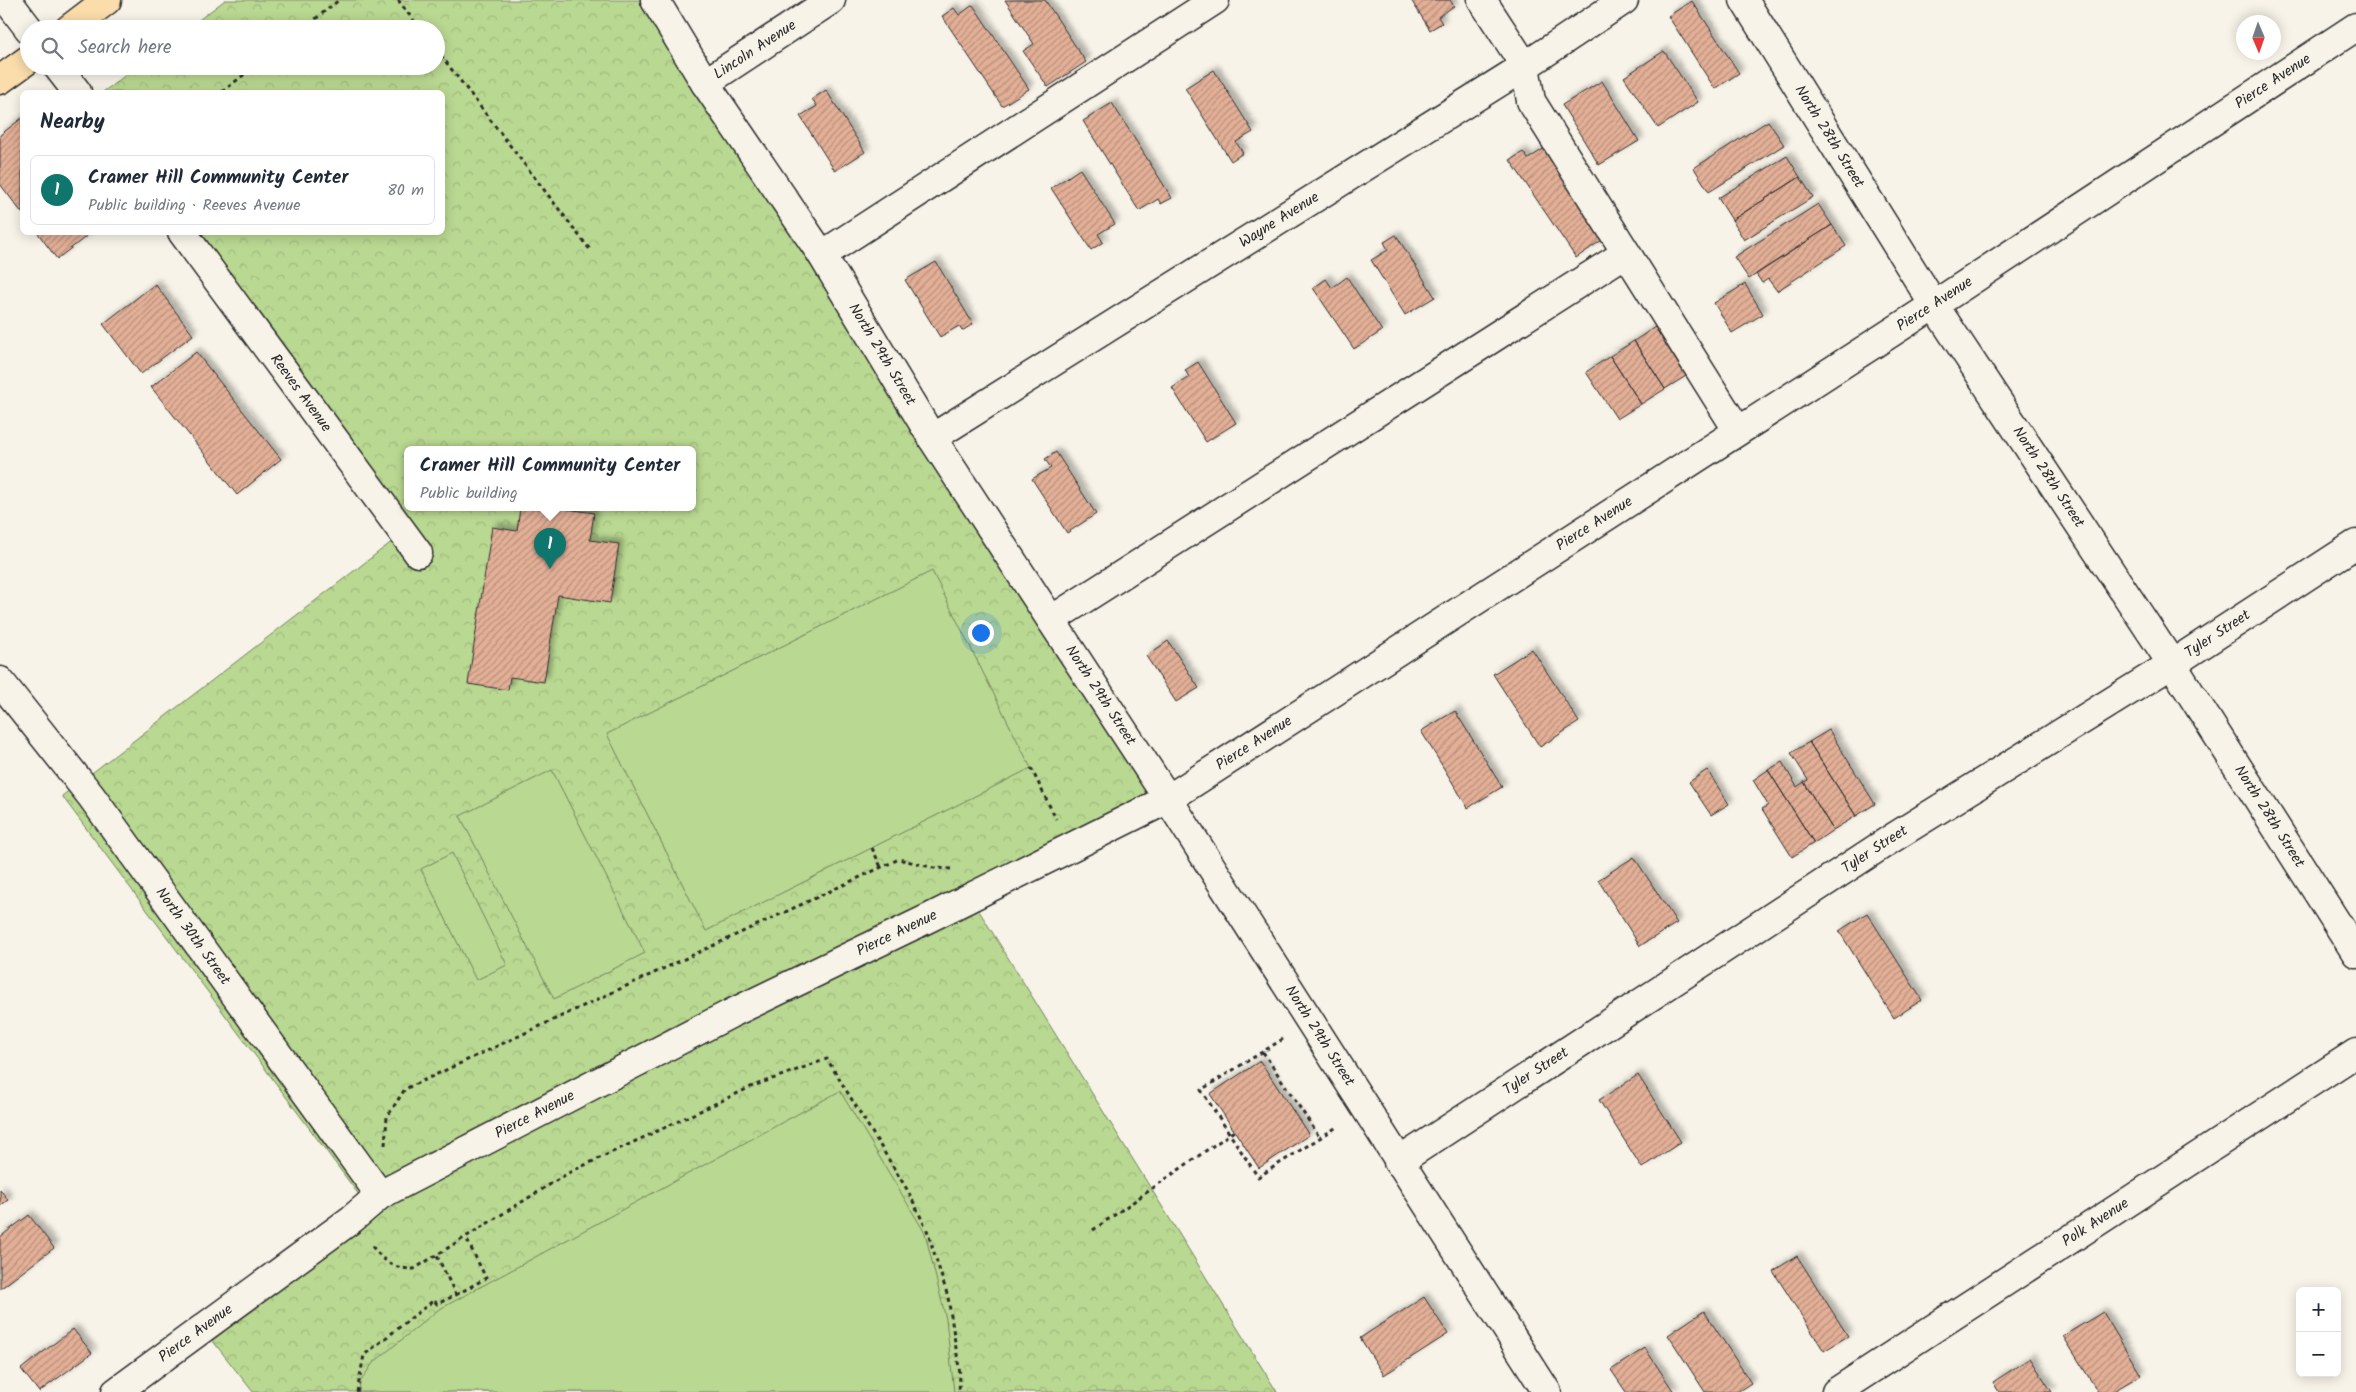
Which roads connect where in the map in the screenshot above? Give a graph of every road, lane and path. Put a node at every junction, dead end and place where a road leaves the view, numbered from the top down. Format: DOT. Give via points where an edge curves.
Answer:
graph roads {
  1 [pos="7,0"];
  2 [pos="107,0"];
  3 [pos="339,0"];
  4 [pos="398,0"];
  5 [pos="655,0"];
  6 [pos="831,0"];
  7 [pos="1215,0"];
  8 [pos="1482,0"];
  9 [pos="1624,0"];
  10 [pos="1744,0"];
  11 [pos="22,20"];
  12 [pos="81,20"];
  13 [pos="314,20"];
  14 [pos="413,20"];
  15 [pos="2356,27"];
  16 [pos="445,62"];
  17 [pos="20,66"];
  18 [pos="1525,66"];
  19 [pos="64,75"];
  20 [pos="244,75"];
  21 [pos="0,80"];
  22 [pos="706,83"];
  23 [pos="75,90"];
  24 [pos="225,90"];
  25 [pos="184,235"];
  26 [pos="591,251"];
  27 [pos="1626,253"];
  28 [pos="822,255"];
  29 [pos="1934,305"];
  30 [pos="1738,431"];
  31 [pos="932,438"];
  32 [pos="2356,544"];
  33 [pos="418,553"];
  34 [pos="1051,620"];
  35 [pos="2172,664"];
  36 [pos="0,681"];
  37 [pos="1031,768"];
  38 [pos="1168,798"];
  39 [pos="1048,824"];
  40 [pos="872,848"];
  41 [pos="881,867"];
  42 [pos="959,869"];
  43 [pos="2356,953"];
  44 [pos="1288,1036"];
  45 [pos="1263,1052"];
  46 [pos="2356,1053"];
  47 [pos="1342,1124"];
  48 [pos="1232,1132"];
  49 [pos="1320,1138"];
  50 [pos="1398,1162"];
  51 [pos="390,1191"];
  52 [pos="352,1219"];
  53 [pos="1093,1230"];
  54 [pos="466,1238"];
  55 [pos="437,1256"];
  56 [pos="456,1295"];
  57 [pos="116,1392"];
  58 [pos="358,1392"];
  59 [pos="959,1392"];
  60 [pos="1547,1392"];
  61 [pos="1836,1392"];
  1 -- 11 [label="street"];
  2 -- 12 [label="main road"];
  3 -- 13 [label="path"];
  4 -- 14 [label="path"];
  5 -- 22 [label="street, North 29th Street"];
  6 -- 22 [label="street, Lincoln Avenue"];
  7 -- 28 [label="street"];
  8 -- 18 [label="street"];
  9 -- 18 [label="street, Wayne Avenue"];
  10 -- 29 [label="street, North 28th Street"];
  15 -- 29 [label="street, Pierce Avenue"];
  16 -- 26 [label="path"];
  17 -- 21 [label="main road"];
  18 -- 27 [label="street" via="1531,101"];
  18 -- 31 [label="street, Wayne Avenue"];
  19 -- 23 [label="street"];
  20 -- 24 [label="path"];
  22 -- 28 [label="street, North 29th Street"];
  25 -- 33 [label="street, Reeves Avenue"];
  27 -- 30 [label="street"];
  27 -- 34 [label="street"];
  28 -- 31 [label="street, North 29th Street"];
  29 -- 30 [label="street, Pierce Avenue"];
  29 -- 35 [label="street, North 28th Street"];
  30 -- 38 [label="street, Pierce Avenue"];
  31 -- 34 [label="street, North 29th Street"];
  32 -- 35 [label="street, Tyler Street"];
  34 -- 38 [label="street, North 29th Street"];
  35 -- 43 [label="street, North 28th Street"];
  35 -- 50 [label="street, Tyler Street" via="1891,838"];
  36 -- 51 [label="street, North 30th Street"];
  37 -- 39 [label="path" via="1056,820"];
  38 -- 50 [label="street, North 29th Street"];
  38 -- 51 [label="street, Pierce Avenue" via="730,1014"];
  40 -- 41 [label="path"];
  41 -- 42 [label="path" via="899,859 934,868"];
  41 -- 51 [label="path" via="405,1089 388,1117 385,1148"];
  44 -- 45 [label="path"];
  45 -- 48 [label="path" via="1201,1090"];
  45 -- 49 [label="path"];
  46 -- 61 [label="street, Polk Avenue"];
  47 -- 49 [label="path"];
  48 -- 49 [label="path" via="1258,1177"];
  48 -- 53 [label="path"];
  50 -- 60 [label="street, North 29th Street"];
  51 -- 52 [label="street, Pierce Avenue"];
  52 -- 55 [label="path" via="389,1265 414,1269"];
  52 -- 57 [label="street, Pierce Avenue"];
  54 -- 55 [label="path"];
  54 -- 56 [label="path" via="486,1278"];
  54 -- 59 [label="path" via="570,1172 752,1086 827,1059 908,1191 927,1230 948,1297 960,1374"];
  55 -- 56 [label="path"];
  56 -- 58 [label="path" via="437,1304 434,1300 364,1355"];
}
